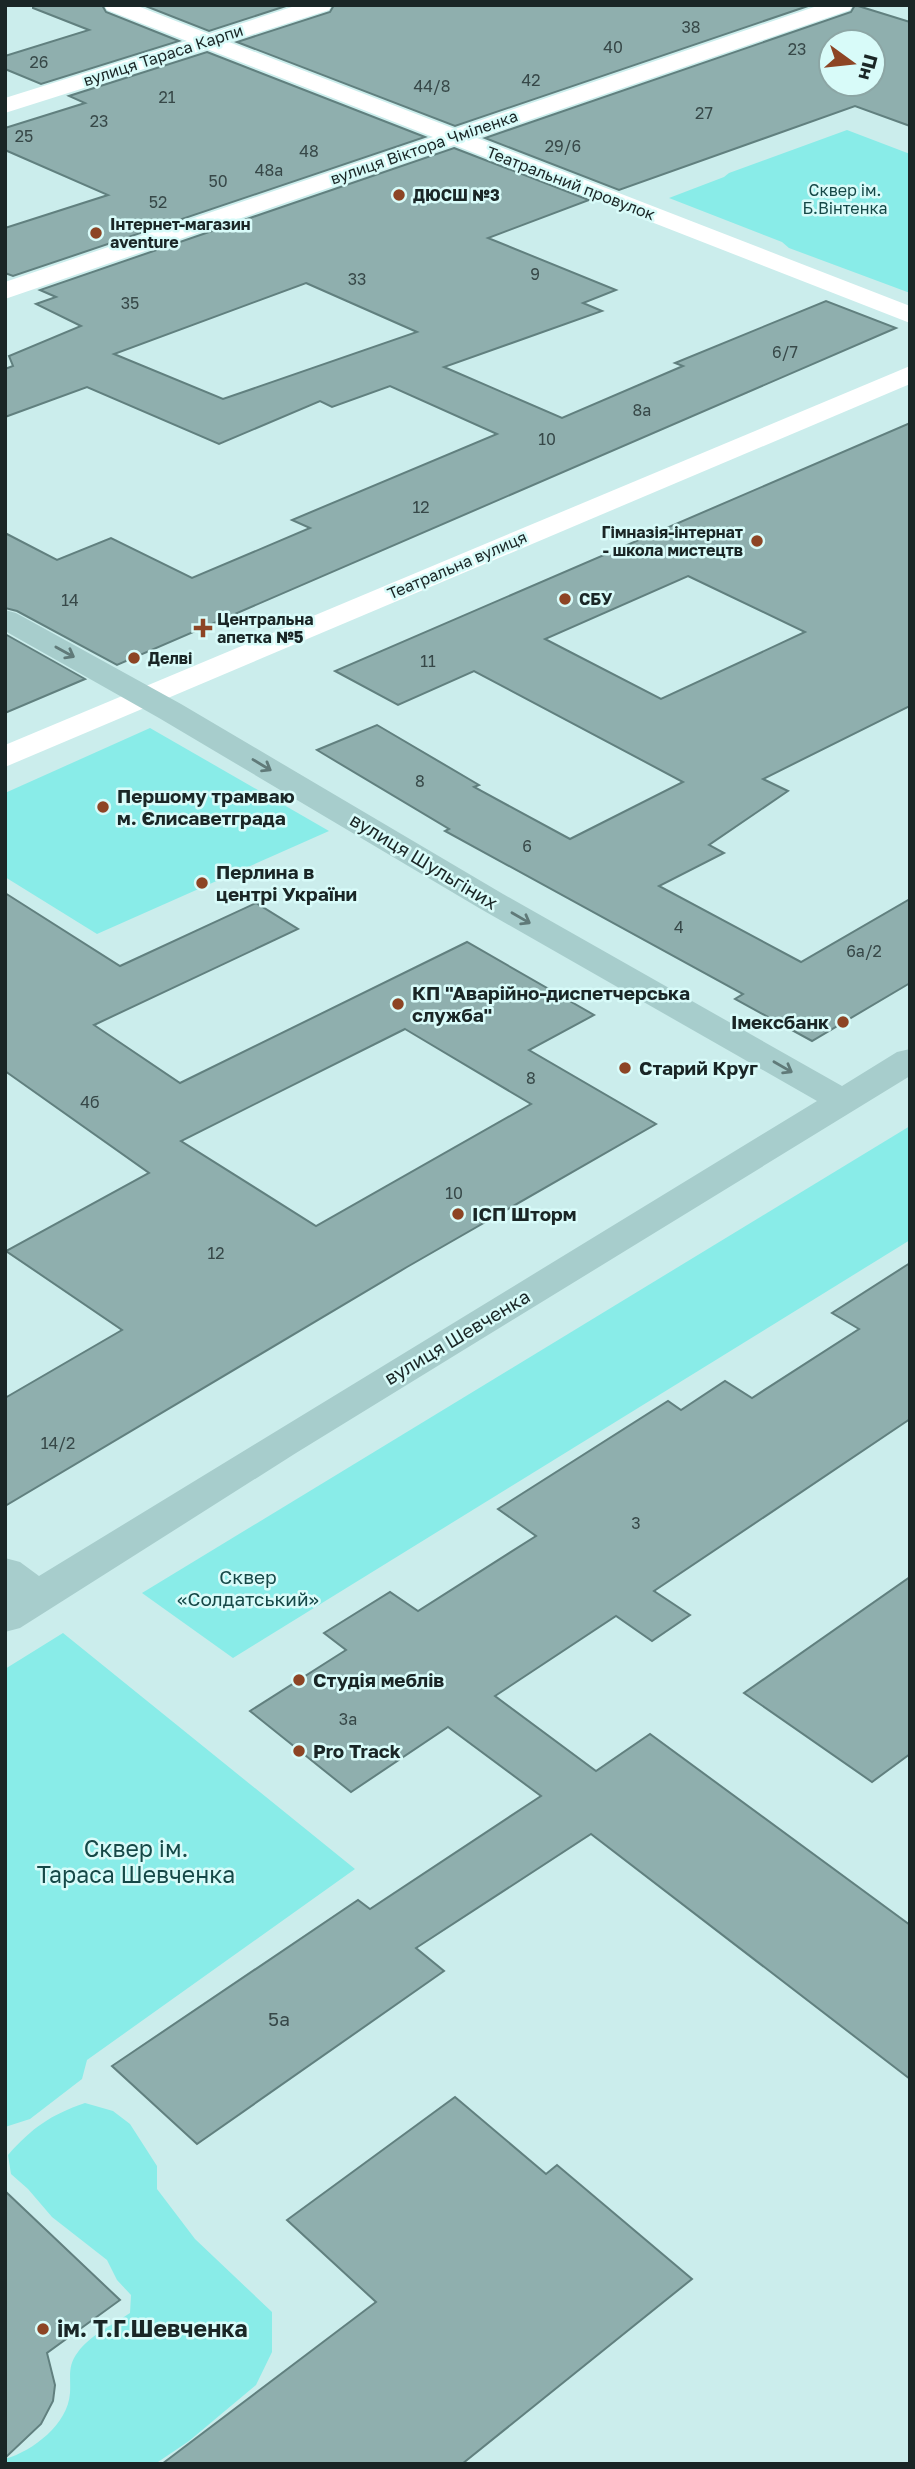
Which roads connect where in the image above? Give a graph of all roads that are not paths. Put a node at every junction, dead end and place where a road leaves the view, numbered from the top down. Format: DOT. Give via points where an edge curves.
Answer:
graph roads {
  1 [pos="115,5"];
  2 [pos="321,5"];
  3 [pos="842,5"];
  4 [pos="208,41"];
  5 [pos="5,106"];
  6 [pos="454,136"];
  7 [pos="5,290"];
  8 [pos="910,315"];
  9 [pos="910,374"];
  10 [pos="5,619"];
  11 [pos="145,697"];
  12 [pos="5,757"];
  13 [pos="910,1060"];
  14 [pos="843,1101"];
  15 [pos="16,1595"];
  1 -- 4 [label="street, Театральний провулок"];
  2 -- 4 [label="street, вулиця Тараса Карпи"];
  3 -- 6 [label="street, вулиця Віктора Чміленка"];
  4 -- 5 [label="street, вулиця Тараса Карпи"];
  4 -- 6 [label="street, Театральний провулок"];
  6 -- 7 [label="street, вулиця Віктора Чміленка"];
  6 -- 8 [label="street, Театральний провулок"];
  9 -- 11 [label="street, Театральна вулиця"];
  10 -- 11 [label="street, вулиця Шульгіних, one-way"];
  11 -- 12 [label="street, Театральна вулиця"];
  11 -- 14 [label="street, вулиця Шульгіних, one-way"];
  13 -- 14 [label="street, вулиця Шевченка"];
  14 -- 15 [label="street, вулиця Шевченка" via="281,1444"];
}
